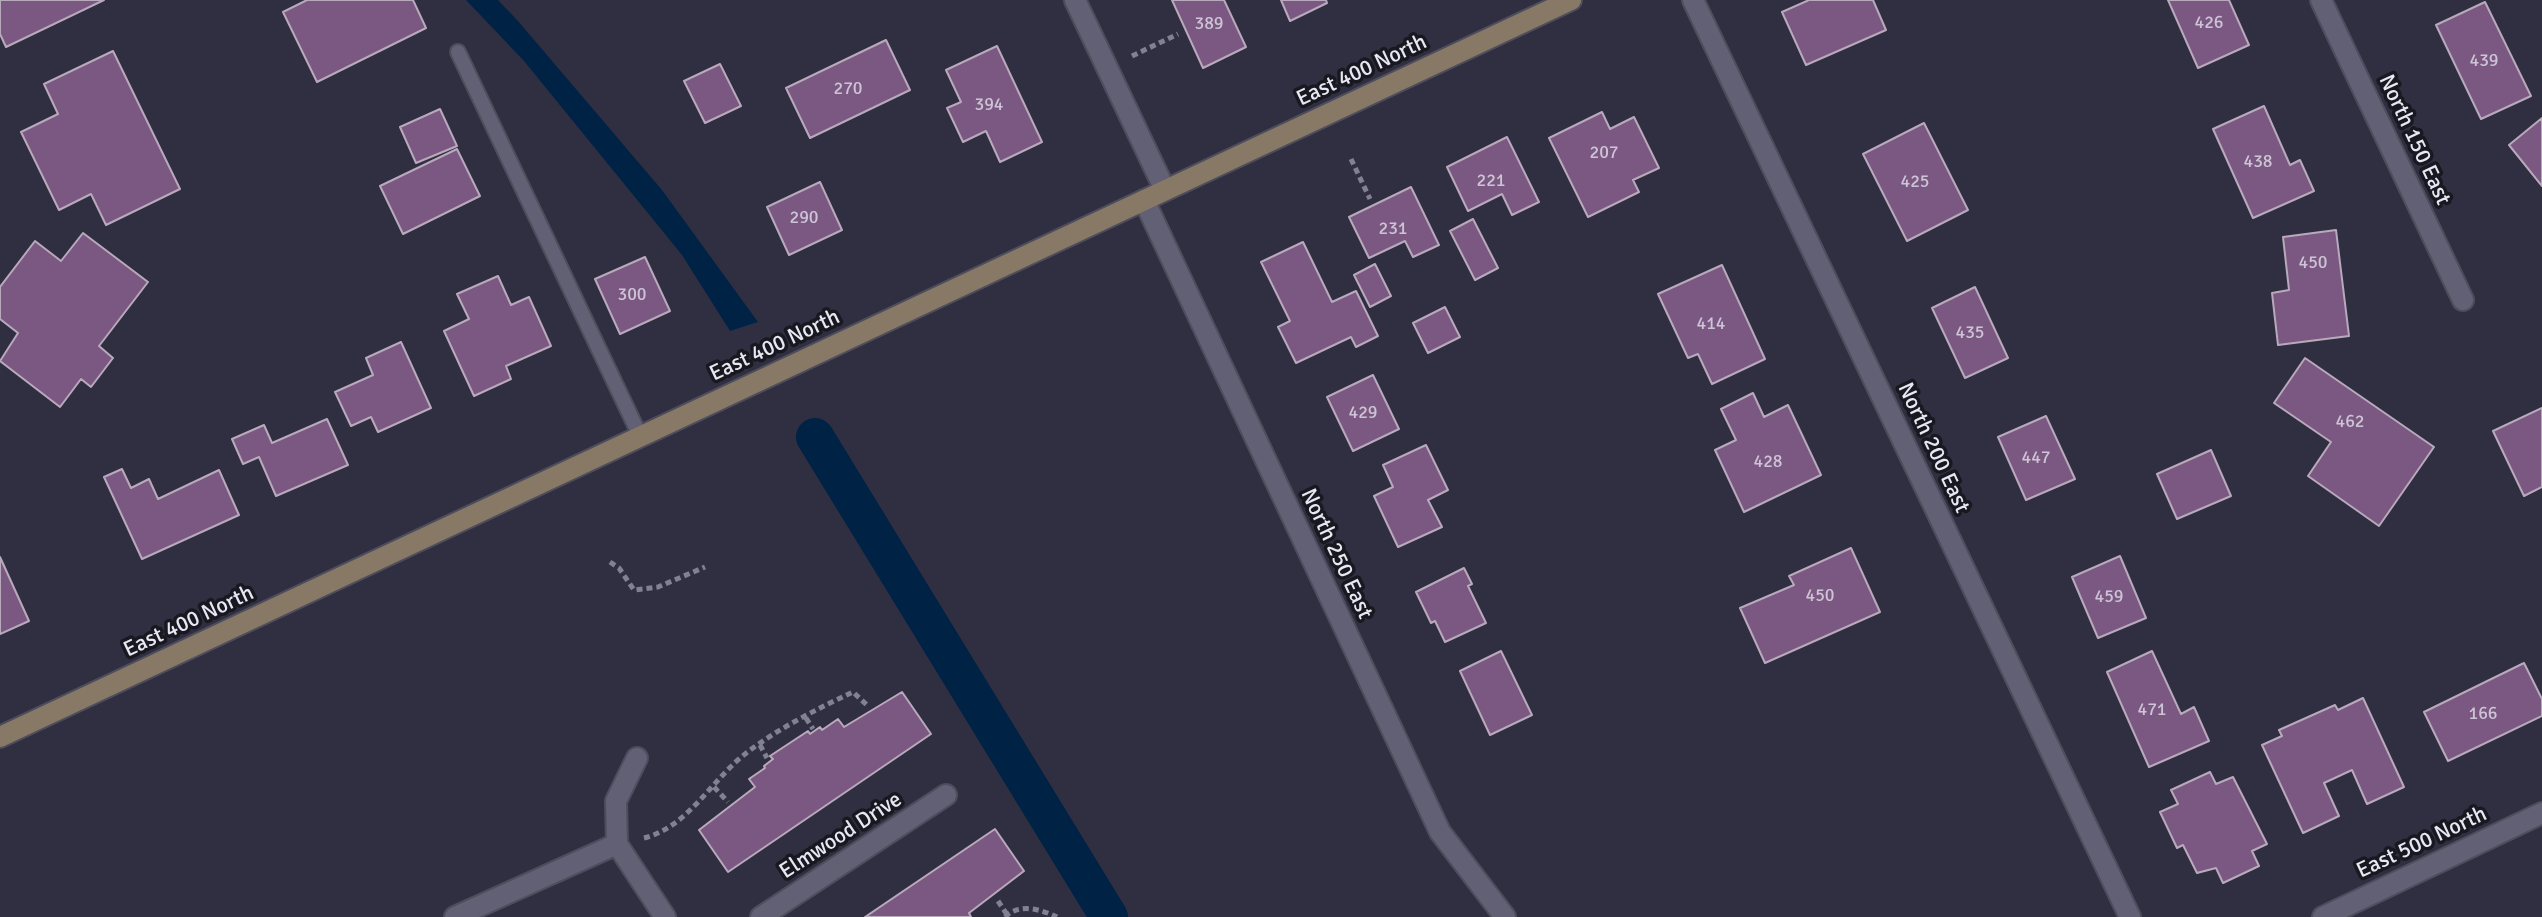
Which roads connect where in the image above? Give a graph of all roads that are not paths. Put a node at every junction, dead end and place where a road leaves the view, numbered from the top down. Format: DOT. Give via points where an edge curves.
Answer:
graph roads {
  1 [pos="1075,0"];
  2 [pos="1571,0"];
  3 [pos="1693,0"];
  4 [pos="2321,0"];
  5 [pos="458,52"];
  6 [pos="1165,190"];
  7 [pos="1144,200"];
  8 [pos="2463,300"];
  9 [pos="641,438"];
  10 [pos="0,737"];
  11 [pos="637,758"];
  12 [pos="946,795"];
  13 [pos="2542,813"];
  14 [pos="617,844"];
  15 [pos="455,917"];
  16 [pos="665,917"];
  17 [pos="761,917"];
  18 [pos="1505,917"];
  19 [pos="2130,917"];
  20 [pos="2323,917"];
  1 -- 6 [label="street"];
  2 -- 6 [label="main road, East 400 North"];
  3 -- 19 [label="street, North 200 East"];
  4 -- 8 [label="street, North 150 East"];
  5 -- 9 [label="lane"];
  6 -- 7 [label="main road, East 400 North"];
  7 -- 9 [label="main road, East 400 North"];
  7 -- 18 [label="street, North 250 East" via="1440,832"];
  9 -- 10 [label="main road, East 400 North"];
  11 -- 14 [label="street" via="616,801"];
  12 -- 17 [label="street, Elmwood Drive"];
  13 -- 20 [label="street, East 500 North"];
  14 -- 15 [label="street"];
  14 -- 16 [label="street"];
}
